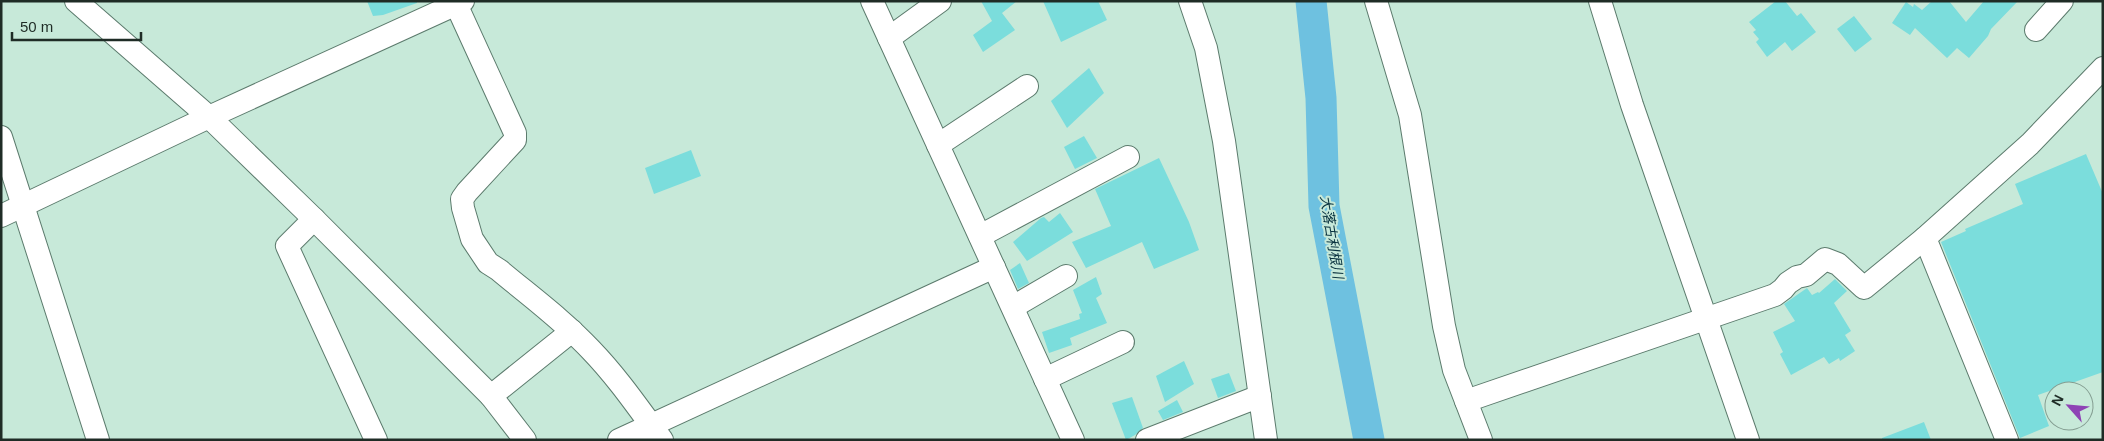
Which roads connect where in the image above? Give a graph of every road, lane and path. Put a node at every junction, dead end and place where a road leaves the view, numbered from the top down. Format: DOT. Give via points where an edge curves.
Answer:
graph roads {
  1 [pos="76,1"];
  2 [pos="872,1"];
  3 [pos="940,1"];
  4 [pos="1190,1"];
  5 [pos="1376,1"];
  6 [pos="1600,1"];
  7 [pos="2062,1"];
  8 [pos="459,3"];
  9 [pos="2036,30"];
  10 [pos="889,38"];
  11 [pos="2103,68"];
  12 [pos="1027,86"];
  13 [pos="209,117"];
  14 [pos="1,137"];
  15 [pos="938,145"];
  16 [pos="1128,157"];
  17 [pos="23,206"];
  18 [pos="1,216"];
  19 [pos="314,219"];
  20 [pos="980,236"];
  21 [pos="1925,238"];
  22 [pos="994,267"];
  23 [pos="1066,276"];
  24 [pos="1012,307"];
  25 [pos="1705,319"];
  26 [pos="572,331"];
  27 [pos="1122,342"];
  28 [pos="1045,379"];
  29 [pos="491,396"];
  30 [pos="1260,396"];
  31 [pos="1466,401"];
  32 [pos="657,432"];
  33 [pos="98,440"];
  34 [pos="376,440"];
  35 [pos="525,440"];
  36 [pos="619,440"];
  37 [pos="1073,440"];
  38 [pos="1147,440"];
  39 [pos="1266,440"];
  40 [pos="1481,440"];
  41 [pos="1748,440"];
  42 [pos="2007,440"];
  1 -- 13 [label="street"];
  2 -- 10 [label="street"];
  3 -- 10 [label="street"];
  4 -- 30 [label="street" via="1206,48 1224,141"];
  5 -- 31 [label="street" via="1410,115 1444,326 1454,370"];
  6 -- 25 [label="street"];
  7 -- 9 [label="street"];
  8 -- 13 [label="street"];
  8 -- 26 [label="street" via="515,132 515,140 462,199 472,239 488,263"];
  10 -- 15 [label="street"];
  11 -- 21 [label="street" via="2030,144"];
  12 -- 15 [label="street"];
  13 -- 17 [label="street"];
  13 -- 19 [label="street"];
  14 -- 17 [label="street"];
  15 -- 20 [label="street"];
  16 -- 20 [label="street"];
  17 -- 18 [label="street"];
  17 -- 33 [label="street"];
  19 -- 29 [label="street"];
  19 -- 34 [label="street" via="287,246"];
  20 -- 22 [label="street"];
  21 -- 25 [label="street" via="1864,288 1838,264 1826,260 1788,283 1775,295"];
  21 -- 42 [label="street"];
  22 -- 24 [label="street"];
  22 -- 32 [label="street"];
  23 -- 24 [label="street"];
  24 -- 28 [label="street"];
  25 -- 31 [label="street"];
  25 -- 41 [label="street"];
  26 -- 29 [label="street"];
  26 -- 32 [label="street" via="626,390"];
  27 -- 28 [label="street"];
  28 -- 37 [label="street"];
  29 -- 35 [label="street"];
  30 -- 38 [label="street"];
  30 -- 39 [label="street"];
  31 -- 40 [label="street"];
  32 -- 36 [label="street"];
}
